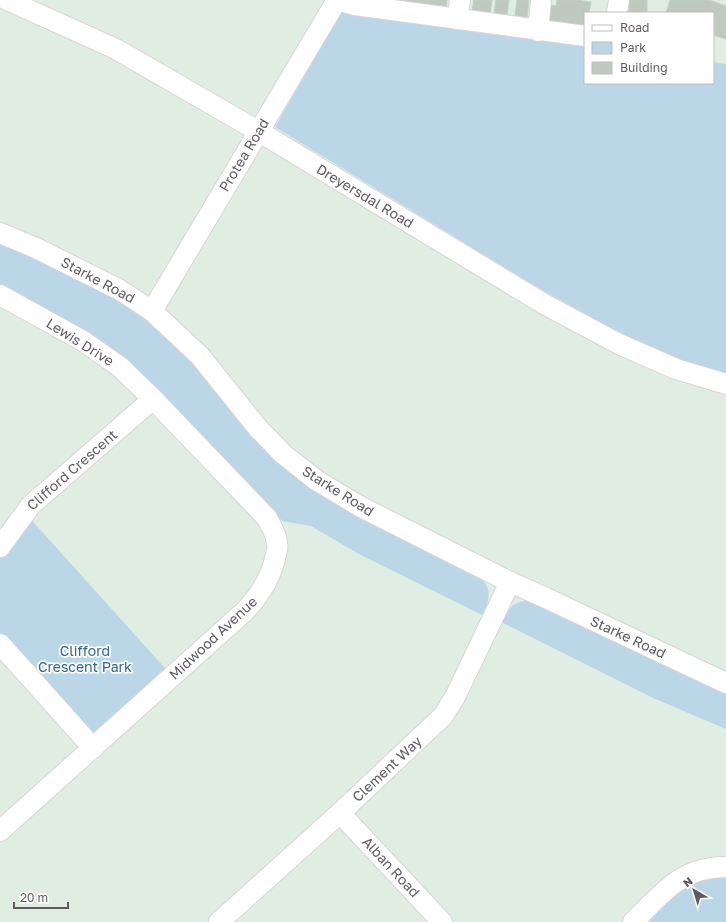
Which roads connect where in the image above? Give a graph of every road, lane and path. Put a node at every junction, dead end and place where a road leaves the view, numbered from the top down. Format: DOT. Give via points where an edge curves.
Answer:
graph roads {
  1 [pos="7,0"];
  2 [pos="337,0"];
  3 [pos="460,0"];
  4 [pos="542,0"];
  5 [pos="619,0"];
  6 [pos="617,12"];
  7 [pos="457,19"];
  8 [pos="538,30"];
  9 [pos="584,36"];
  10 [pos="258,131"];
  11 [pos="0,233"];
  12 [pos="0,295"];
  13 [pos="152,311"];
  14 [pos="726,384"];
  15 [pos="153,399"];
  16 [pos="0,547"];
  17 [pos="510,582"];
  18 [pos="0,644"];
  19 [pos="726,683"];
  20 [pos="93,748"];
  21 [pos="340,813"];
  22 [pos="0,831"];
  23 [pos="726,867"];
  24 [pos="219,922"];
  25 [pos="442,922"];
  26 [pos="633,922"];
  1 -- 10 [label="street, Dreyersdal Road" via="116,49"];
  2 -- 7 [label="street" via="355,5"];
  2 -- 10 [label="street, Protea Road"];
  3 -- 7 [label="street"];
  4 -- 8 [label="street"];
  5 -- 6 [label="street"];
  7 -- 8 [label="street"];
  8 -- 9 [label="street"];
  10 -- 13 [label="street, Protea Road"];
  10 -- 14 [label="street, Dreyersdal Road" via="544,304 619,344 676,369"];
  11 -- 13 [label="street, Starke Road" via="120,290"];
  12 -- 15 [label="street, Lewis Drive" via="83,341 120,367"];
  13 -- 17 [label="street, Starke Road" via="200,356 257,427 283,454 311,477 361,507"];
  15 -- 16 [label="street, Clifford Crescent" via="31,505"];
  15 -- 20 [label="street, Midwood Avenue" via="267,518 278,545 266,584 257,598"];
  17 -- 19 [label="street, Starke Road"];
  17 -- 21 [label="street, Clement Way" via="455,697 443,716"];
  18 -- 20 [label="street"];
  20 -- 22 [label="street, Midwood Avenue"];
  21 -- 24 [label="street, Clement Way"];
  21 -- 25 [label="street, Alban Road"];
  23 -- 26 [label="street" via="702,869 685,875"];
}
